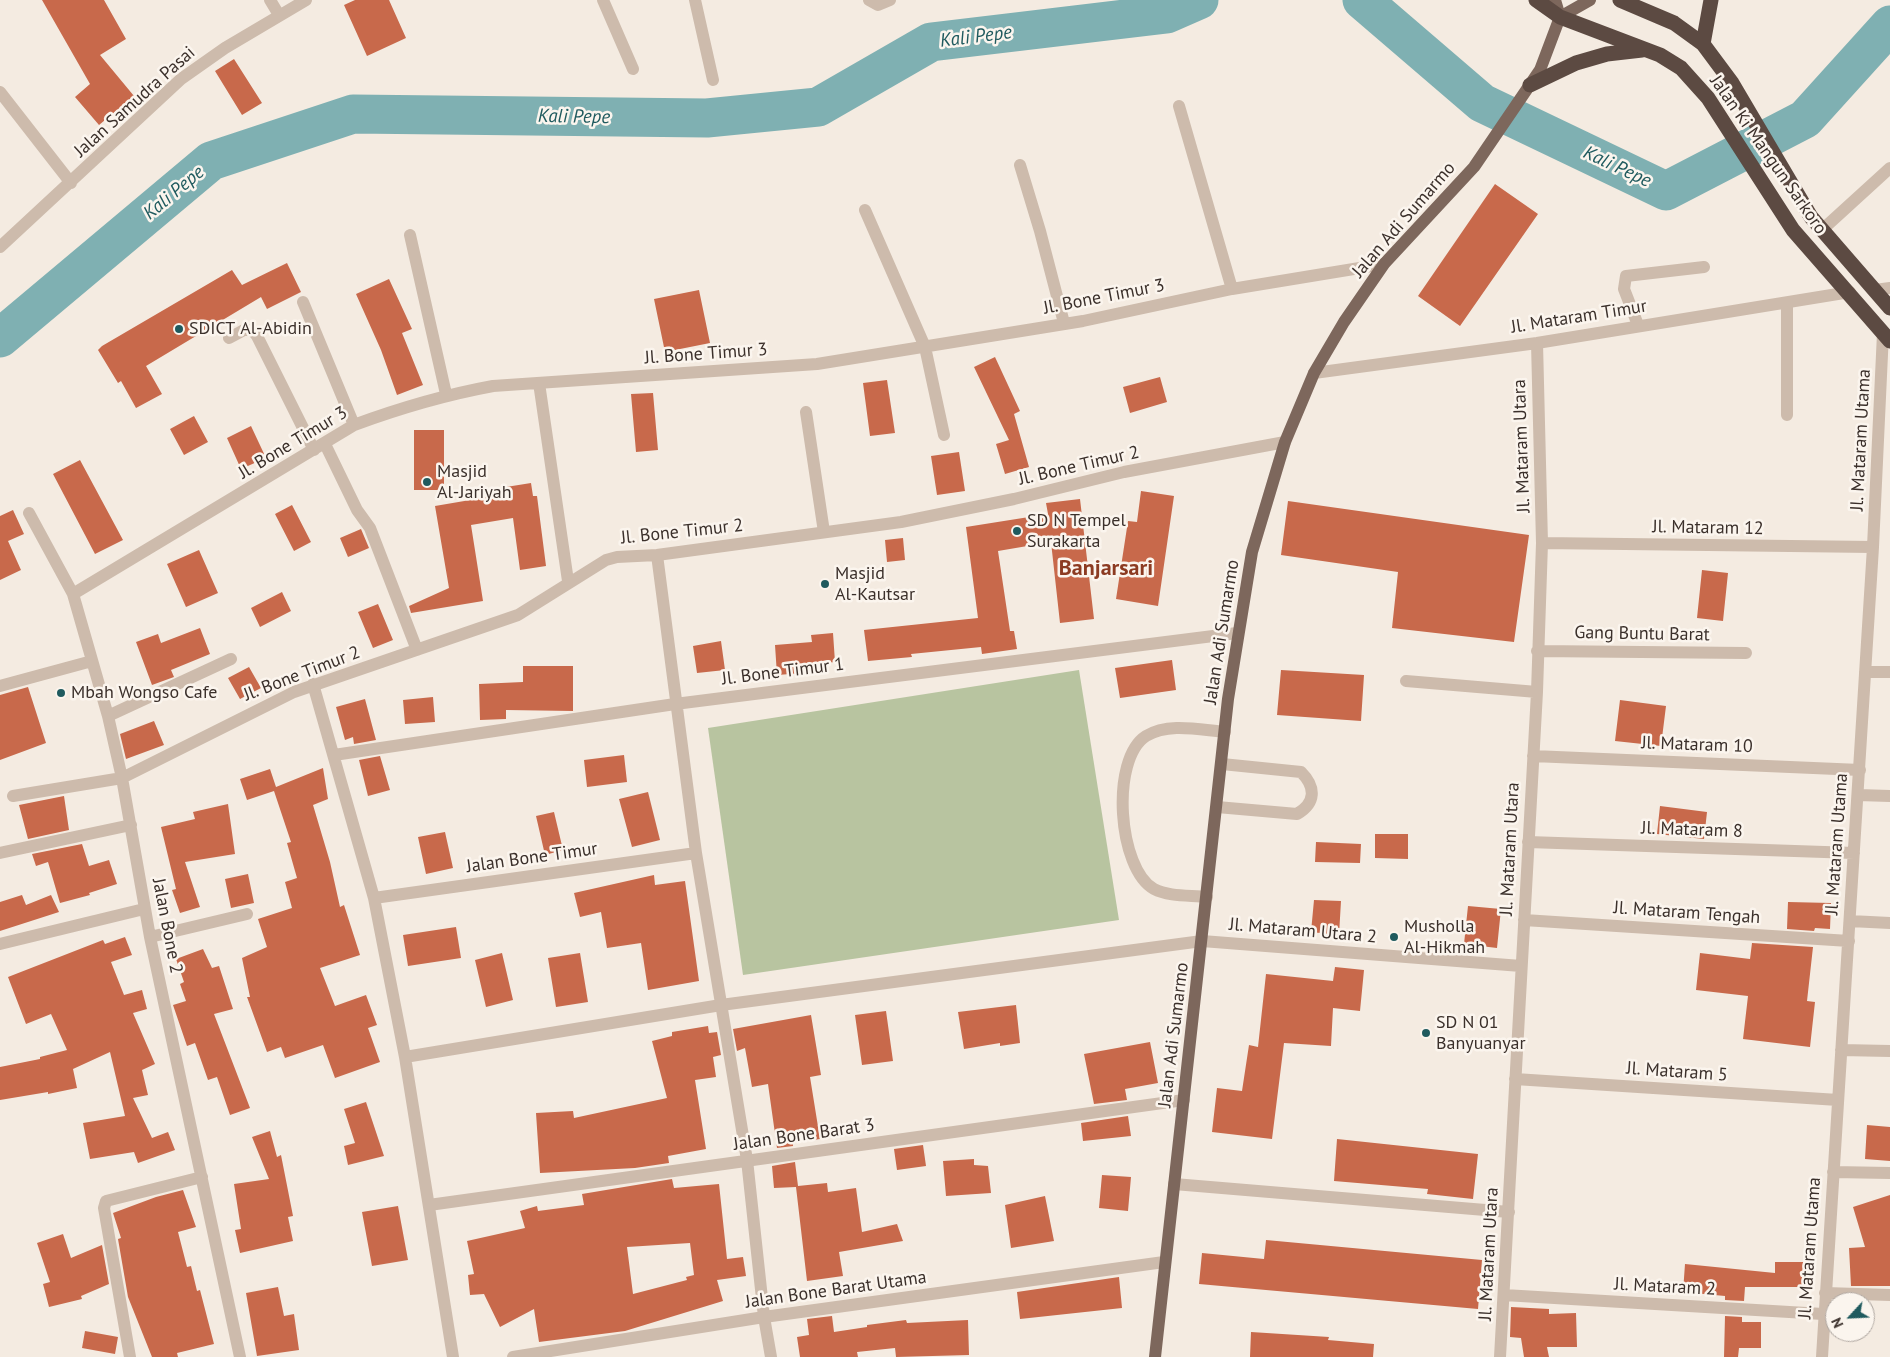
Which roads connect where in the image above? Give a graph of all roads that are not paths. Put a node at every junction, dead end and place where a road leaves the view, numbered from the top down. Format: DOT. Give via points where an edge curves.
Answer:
graph roads {
  1 [pos="270,0"];
  2 [pos="306,0"];
  3 [pos="603,0"];
  4 [pos="695,0"];
  5 [pos="869,0"];
  6 [pos="890,0"];
  7 [pos="1536,0"];
  8 [pos="1555,0"];
  9 [pos="1590,0"];
  10 [pos="1620,0"];
  11 [pos="1712,0"];
  12 [pos="279,15"];
  13 [pos="1560,17"];
  14 [pos="1703,44"];
  15 [pos="1646,50"];
  16 [pos="633,68"];
  17 [pos="713,80"];
  18 [pos="1530,85"];
  19 [pos="0,92"];
  20 [pos="1179,106"];
  21 [pos="1020,165"];
  22 [pos="1890,168"];
  23 [pos="72,183"];
  24 [pos="864,210"];
  25 [pos="1823,229"];
  26 [pos="410,236"];
  27 [pos="0,247"];
  28 [pos="1384,264"];
  29 [pos="1704,267"];
  30 [pos="1890,288"];
  31 [pos="1232,289"];
  32 [pos="1875,290"];
  33 [pos="1850,292"];
  34 [pos="303,302"];
  35 [pos="1787,303"];
  36 [pos="1890,308"];
  37 [pos="1064,323"];
  38 [pos="1638,326"];
  39 [pos="1886,337"];
  40 [pos="229,338"];
  41 [pos="1537,343"];
  42 [pos="924,347"];
  43 [pos="1314,373"];
  44 [pos="539,383"];
  45 [pos="446,394"];
  46 [pos="806,412"];
  47 [pos="1787,415"];
  48 [pos="354,425"];
  49 [pos="944,435"];
  50 [pos="1285,442"];
  51 [pos="319,447"];
  52 [pos="29,513"];
  53 [pos="824,532"];
  54 [pos="1542,543"];
  55 [pos="1874,547"];
  56 [pos="657,555"];
  57 [pos="568,581"];
  58 [pos="73,594"];
  59 [pos="1237,633"];
  60 [pos="417,650"];
  61 [pos="1538,651"];
  62 [pos="1746,653"];
  63 [pos="230,659"];
  64 [pos="92,661"];
  65 [pos="1865,672"];
  66 [pos="1890,672"];
  67 [pos="1406,681"];
  68 [pos="313,684"];
  69 [pos="0,686"];
  70 [pos="1537,692"];
  71 [pos="675,704"];
  72 [pos="108,716"];
  73 [pos="1225,732"];
  74 [pos="334,755"];
  75 [pos="1533,756"];
  76 [pos="1222,764"];
  77 [pos="1860,770"];
  78 [pos="122,778"];
  79 [pos="1858,795"];
  80 [pos="13,796"];
  81 [pos="1890,796"];
  82 [pos="1217,807"];
  83 [pos="131,825"];
  84 [pos="1528,842"];
  85 [pos="0,852"];
  86 [pos="696,853"];
  87 [pos="1854,853"];
  88 [pos="1207,897"];
  89 [pos="374,898"];
  90 [pos="144,909"];
  91 [pos="247,914"];
  92 [pos="1524,920"];
  93 [pos="1850,921"];
  94 [pos="1890,923"];
  95 [pos="150,937"];
  96 [pos="1849,940"];
  97 [pos="1202,941"];
  98 [pos="0,944"];
  99 [pos="1521,966"];
  100 [pos="721,1005"];
  101 [pos="1841,1050"];
  102 [pos="1890,1051"];
  103 [pos="405,1057"];
  104 [pos="1515,1079"];
  105 [pos="1184,1100"];
  106 [pos="1838,1100"];
  107 [pos="748,1160"];
  108 [pos="1832,1172"];
  109 [pos="1890,1173"];
  110 [pos="202,1177"];
  111 [pos="1174,1184"];
  112 [pos="429,1205"];
  113 [pos="1509,1212"];
  114 [pos="1164,1262"];
  115 [pos="1825,1292"];
  116 [pos="1825,1293"];
  117 [pos="1504,1295"];
  118 [pos="1875,1295"];
  119 [pos="1890,1295"];
  120 [pos="1823,1314"];
  121 [pos="764,1317"];
  122 [pos="130,1357"];
  123 [pos="240,1357"];
  124 [pos="453,1357"];
  125 [pos="513,1357"];
  126 [pos="771,1357"];
  127 [pos="1155,1357"];
  128 [pos="1500,1357"];
  129 [pos="1822,1357"];
  1 -- 12 [label="street"];
  2 -- 12 [label="street, Jalan Samudra Pasai"];
  3 -- 16 [label="street"];
  4 -- 17 [label="street"];
  5 -- 6 [label="street" via="878,5"];
  7 -- 13 [label="highway, Jalan Ki Mangun Sarkoro"];
  8 -- 13 [label="main road"];
  9 -- 13 [label="main road"];
  10 -- 14 [label="highway, Jalan Ki Mangun Sarkoro" via="1674,22"];
  11 -- 14 [label="highway"];
  12 -- 23 [label="street, Jalan Samudra Pasai" via="181,79"];
  13 -- 15 [label="highway, Jalan Ki Mangun Sarkoro"];
  13 -- 18 [label="main road, Jalan Adi Sumarmo" via="1540,70"];
  14 -- 25 [label="highway, Jalan Ki Mangun Sarkoro" via="1732,82 1811,217"];
  15 -- 18 [label="highway" via="1599,56"];
  15 -- 33 [label="highway, Jalan Ki Mangun Sarkoro" via="1680,68 1708,98 1793,230"];
  18 -- 28 [label="main road, Jalan Adi Sumarmo" via="1474,166"];
  19 -- 23 [label="street"];
  20 -- 31 [label="street"];
  21 -- 37 [label="street"];
  22 -- 25 [label="street"];
  23 -- 27 [label="street, Jalan Samudra Pasai"];
  24 -- 42 [label="street"];
  25 -- 32 [label="highway, Jalan Ki Mangun Sarkoro"];
  26 -- 45 [label="street"];
  28 -- 31 [label="street, Jl. Bone Timur 3"];
  28 -- 43 [label="main road, Jalan Adi Sumarmo"];
  29 -- 38 [label="street" via="1626,276 1624,288"];
  30 -- 32 [label="street"];
  31 -- 37 [label="street, Jl. Bone Timur 3"];
  32 -- 36 [label="highway, Jalan Ki Mangun Sarkoro"];
  33 -- 35 [label="street, Jl. Mataram Timur"];
  33 -- 39 [label="highway, Jalan Ki Mangun Sarkoro"];
  34 -- 48 [label="street"];
  35 -- 38 [label="street, Jl. Mataram Timur"];
  35 -- 47 [label="street"];
  37 -- 42 [label="street, Jl. Bone Timur 3"];
  38 -- 41 [label="street, Jl. Mataram Timur"];
  39 -- 55 [label="street, Jl. Mataram Utama"];
  40 -- 51 [label="street" via="244,330 252,330 258,336"];
  41 -- 43 [label="street, Jl. Mataram Timur"];
  41 -- 54 [label="street, Jl. Mataram Utara"];
  42 -- 44 [label="street, Jl. Bone Timur 3" via="817,364"];
  42 -- 49 [label="street"];
  43 -- 50 [label="main road, Jalan Adi Sumarmo"];
  44 -- 45 [label="street, Jl. Bone Timur 3"];
  44 -- 57 [label="street"];
  45 -- 48 [label="street, Jl. Bone Timur 3"];
  46 -- 53 [label="street"];
  48 -- 51 [label="street, Jl. Bone Timur 3"];
  50 -- 53 [label="street, Jl. Bone Timur 2" via="1124,472 1014,500 901,522"];
  50 -- 59 [label="main road, Jalan Adi Sumarmo" via="1252,552"];
  51 -- 58 [label="street, Jl. Bone Timur 3"];
  51 -- 60 [label="street" via="370,528"];
  52 -- 58 [label="street, Jalan Bone 2"];
  53 -- 56 [label="street, Jl. Bone Timur 2"];
  54 -- 55 [label="street, Jl. Mataram 12"];
  54 -- 61 [label="street, Jl. Mataram Utara"];
  55 -- 65 [label="street, Jl. Mataram Utama"];
  56 -- 57 [label="street, Jl. Bone Timur 2" via="606,560"];
  56 -- 71 [label="street"];
  57 -- 60 [label="street, Jl. Bone Timur 2" via="518,615"];
  58 -- 64 [label="street, Jalan Bone 2"];
  59 -- 71 [label="street, Jl. Bone Timur 1"];
  59 -- 73 [label="main road, Jalan Adi Sumarmo"];
  60 -- 68 [label="street, Jl. Bone Timur 2"];
  61 -- 62 [label="street, Gang Buntu Barat"];
  61 -- 70 [label="street, Jl. Mataram Utara"];
  63 -- 72 [label="street"];
  64 -- 69 [label="street"];
  64 -- 72 [label="street, Jalan Bone 2"];
  65 -- 66 [label="street"];
  65 -- 77 [label="street, Jl. Mataram Utama"];
  67 -- 70 [label="street"];
  68 -- 74 [label="street"];
  68 -- 78 [label="street, Jl. Bone Timur 2"];
  70 -- 75 [label="street, Jl. Mataram Utara"];
  71 -- 74 [label="street, Jl. Bone Timur 1"];
  71 -- 86 [label="street"];
  72 -- 78 [label="street, Jalan Bone 2"];
  73 -- 76 [label="main road, Jalan Adi Sumarmo"];
  73 -- 88 [label="street" via="1182,728 1146,736 1132,751 1125,769 1124,817 1129,846 1140,876 1154,889"];
  74 -- 89 [label="street"];
  75 -- 77 [label="street, Jl. Mataram 10"];
  75 -- 84 [label="street, Jl. Mataram Utara"];
  76 -- 82 [label="main road, Jalan Adi Sumarmo"];
  76 -- 82 [label="street" via="1301,772 1311,782 1312,798 1297,814"];
  77 -- 79 [label="street, Jl. Mataram Utama"];
  78 -- 80 [label="street, Jl. Bone Timur 2"];
  78 -- 83 [label="street, Jalan Bone 2"];
  79 -- 81 [label="street"];
  79 -- 87 [label="street, Jl. Mataram Utama"];
  82 -- 88 [label="main road, Jalan Adi Sumarmo"];
  83 -- 85 [label="street"];
  83 -- 90 [label="street, Jalan Bone 2"];
  84 -- 87 [label="street, Jl. Mataram 8"];
  84 -- 92 [label="street, Jl. Mataram Utara"];
  86 -- 89 [label="street, Jalan Bone Timur"];
  86 -- 100 [label="street"];
  87 -- 93 [label="street, Jl. Mataram Utama"];
  88 -- 97 [label="main road, Jalan Adi Sumarmo"];
  89 -- 103 [label="street"];
  90 -- 95 [label="street, Jalan Bone 2"];
  90 -- 98 [label="street"];
  91 -- 95 [label="street"];
  92 -- 96 [label="street, Jl. Mataram Tengah"];
  92 -- 99 [label="street, Jl. Mataram Utara"];
  93 -- 94 [label="street"];
  93 -- 96 [label="street, Jl. Mataram Utama"];
  95 -- 110 [label="street, Jalan Bone 2"];
  96 -- 101 [label="street, Jl. Mataram Utama"];
  97 -- 99 [label="street, Jl. Mataram Utara 2"];
  97 -- 100 [label="street, Jl. Mataram Utara 2"];
  97 -- 105 [label="main road, Jalan Adi Sumarmo"];
  99 -- 104 [label="street, Jl. Mataram Utara"];
  100 -- 103 [label="street, Jl. Mataram Utara 2"];
  100 -- 107 [label="street"];
  101 -- 102 [label="street"];
  101 -- 106 [label="street, Jl. Mataram Utama"];
  103 -- 112 [label="street"];
  104 -- 106 [label="street, Jl. Mataram 5"];
  104 -- 113 [label="street, Jl. Mataram Utara"];
  105 -- 107 [label="street, Jalan Bone Barat 3"];
  105 -- 111 [label="main road, Jalan Adi Sumarmo"];
  106 -- 108 [label="street, Jl. Mataram Utama"];
  107 -- 112 [label="street, Jalan Bone Barat 3"];
  107 -- 121 [label="street"];
  108 -- 109 [label="street"];
  108 -- 115 [label="street, Jl. Mataram Utama"];
  110 -- 122 [label="street" via="106,1201 104,1208"];
  110 -- 123 [label="street, Jalan Bone 2"];
  111 -- 113 [label="street"];
  111 -- 114 [label="main road, Jalan Adi Sumarmo"];
  112 -- 124 [label="street"];
  113 -- 117 [label="street, Jl. Mataram Utara"];
  114 -- 121 [label="street, Jalan Bone Barat Utama"];
  114 -- 127 [label="main road, Jalan Adi Sumarmo"];
  116 -- 120 [label="street, Jl. Mataram Utama"];
  117 -- 120 [label="street, Jl. Mataram 2"];
  117 -- 128 [label="street, Jl. Mataram Utara"];
  118 -- 119 [label="street"];
  120 -- 129 [label="street, Jl. Mataram Utama"];
  121 -- 125 [label="street, Jalan Bone Barat Utama"];
  121 -- 126 [label="street"];
}
